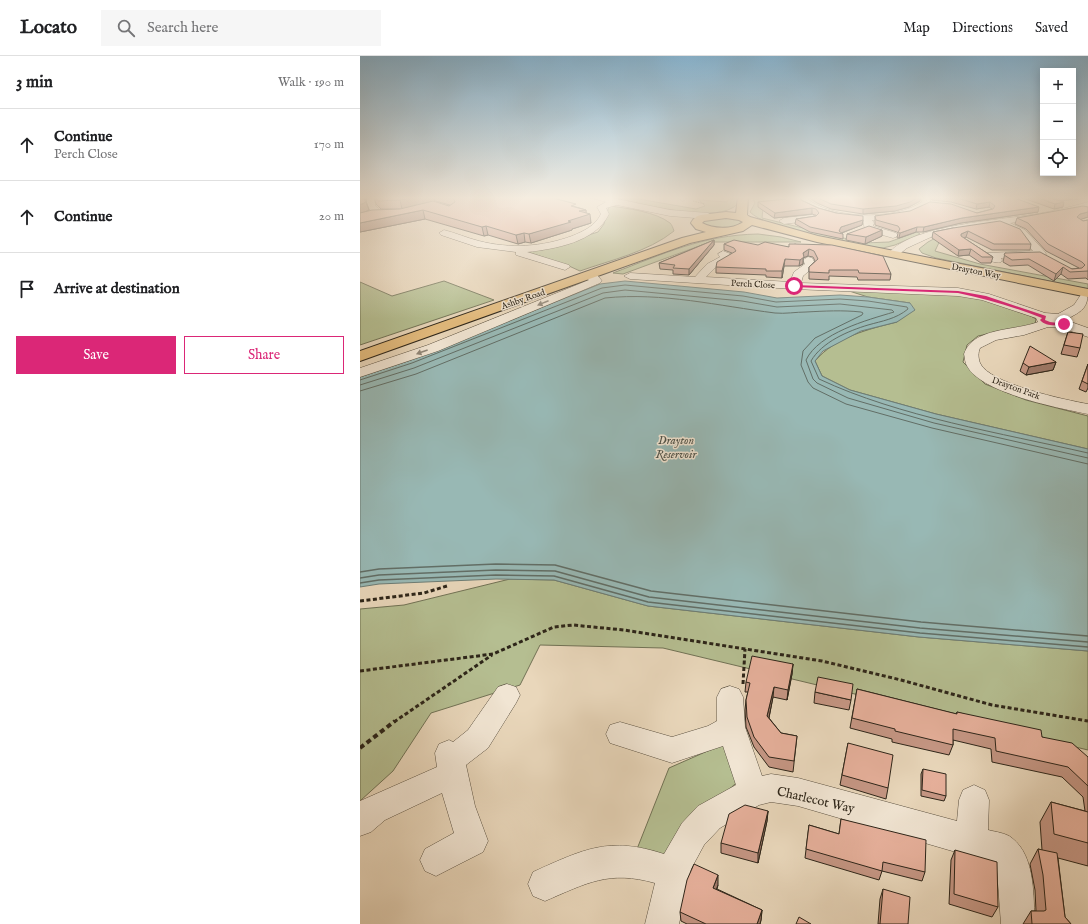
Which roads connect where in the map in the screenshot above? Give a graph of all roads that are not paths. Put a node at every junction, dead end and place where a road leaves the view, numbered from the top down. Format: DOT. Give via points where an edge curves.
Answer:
graph roads {
  1 [pos="457,238"];
  2 [pos="576,238"];
  3 [pos="689,238"];
  4 [pos="698,238"];
  5 [pos="814,238"];
  6 [pos="818,238"];
  7 [pos="920,238"];
  8 [pos="1027,238"];
  9 [pos="686,240"];
  10 [pos="450,242"];
  11 [pos="516,252"];
  12 [pos="723,254"];
  13 [pos="893,254"];
  14 [pos="1041,254"];
  15 [pos="990,256"];
  16 [pos="808,260"];
  17 [pos="1052,260"];
  18 [pos="565,267"];
  19 [pos="630,276"];
  20 [pos="597,279"];
  21 [pos="698,281"];
  22 [pos="794,286"];
  23 [pos="1088,293"];
  24 [pos="1054,321"];
  25 [pos="1088,333"];
  26 [pos="360,356"];
  27 [pos="360,373"];
  28 [pos="1088,409"];
  29 [pos="507,695"];
  30 [pos="730,697"];
  31 [pos="731,727"];
  32 [pos="620,734"];
  33 [pos="451,762"];
  34 [pos="753,792"];
  35 [pos="974,800"];
  36 [pos="360,821"];
  37 [pos="986,845"];
  38 [pos="436,860"];
  39 [pos="674,873"];
  40 [pos="545,884"];
  41 [pos="662,924"];
  42 [pos="1018,924"];
  1 -- 11 [label="street"];
  2 -- 11 [label="street" via="546,247"];
  3 -- 9 [label="main road, Ashby Road"];
  4 -- 9 [label="main road, Ashby Road"];
  5 -- 6 [label="main road, Drayton Way"];
  6 -- 13 [label="main road, Drayton Way"];
  7 -- 13 [label="street"];
  8 -- 14 [label="street"];
  9 -- 20 [label="main road, Ashby Road"];
  10 -- 11 [label="street" via="479,250"];
  11 -- 18 [label="street"];
  12 -- 21 [label="street" via="729,257 709,266"];
  13 -- 23 [label="main road, Drayton Way"];
  14 -- 15 [label="street"];
  14 -- 17 [label="street"];
  16 -- 22 [label="street" via="811,265 798,274"];
  19 -- 21 [label="street, Perch Close"];
  20 -- 26 [label="main road, Ashby Road"];
  20 -- 27 [label="street, one-way" via="433,348"];
  21 -- 22 [label="street, Perch Close"];
  22 -- 24 [label="street, Perch Close" via="958,292 992,299"];
  23 -- 24 [label="street, Drayton Park" via="1078,308"];
  24 -- 25 [label="street"];
  24 -- 28 [label="street, Drayton Park" via="981,342 974,346 970,359 982,375 1009,388"];
  29 -- 33 [label="street" via="478,739"];
  30 -- 31 [label="street"];
  31 -- 32 [label="street" via="716,736 672,750"];
  31 -- 34 [label="street"];
  33 -- 36 [label="street" via="374,808"];
  33 -- 38 [label="street" via="460,806 472,841"];
  34 -- 37 [label="street, Charlecot Way" via="771,788 798,792"];
  34 -- 39 [label="street, Charlecot Way" via="709,817 692,834"];
  35 -- 37 [label="street"];
  37 -- 42 [label="street" via="1009,859 1013,867"];
  39 -- 40 [label="street" via="648,864 616,861 588,866"];
  39 -- 41 [label="street, Charlecot Way"];
}
